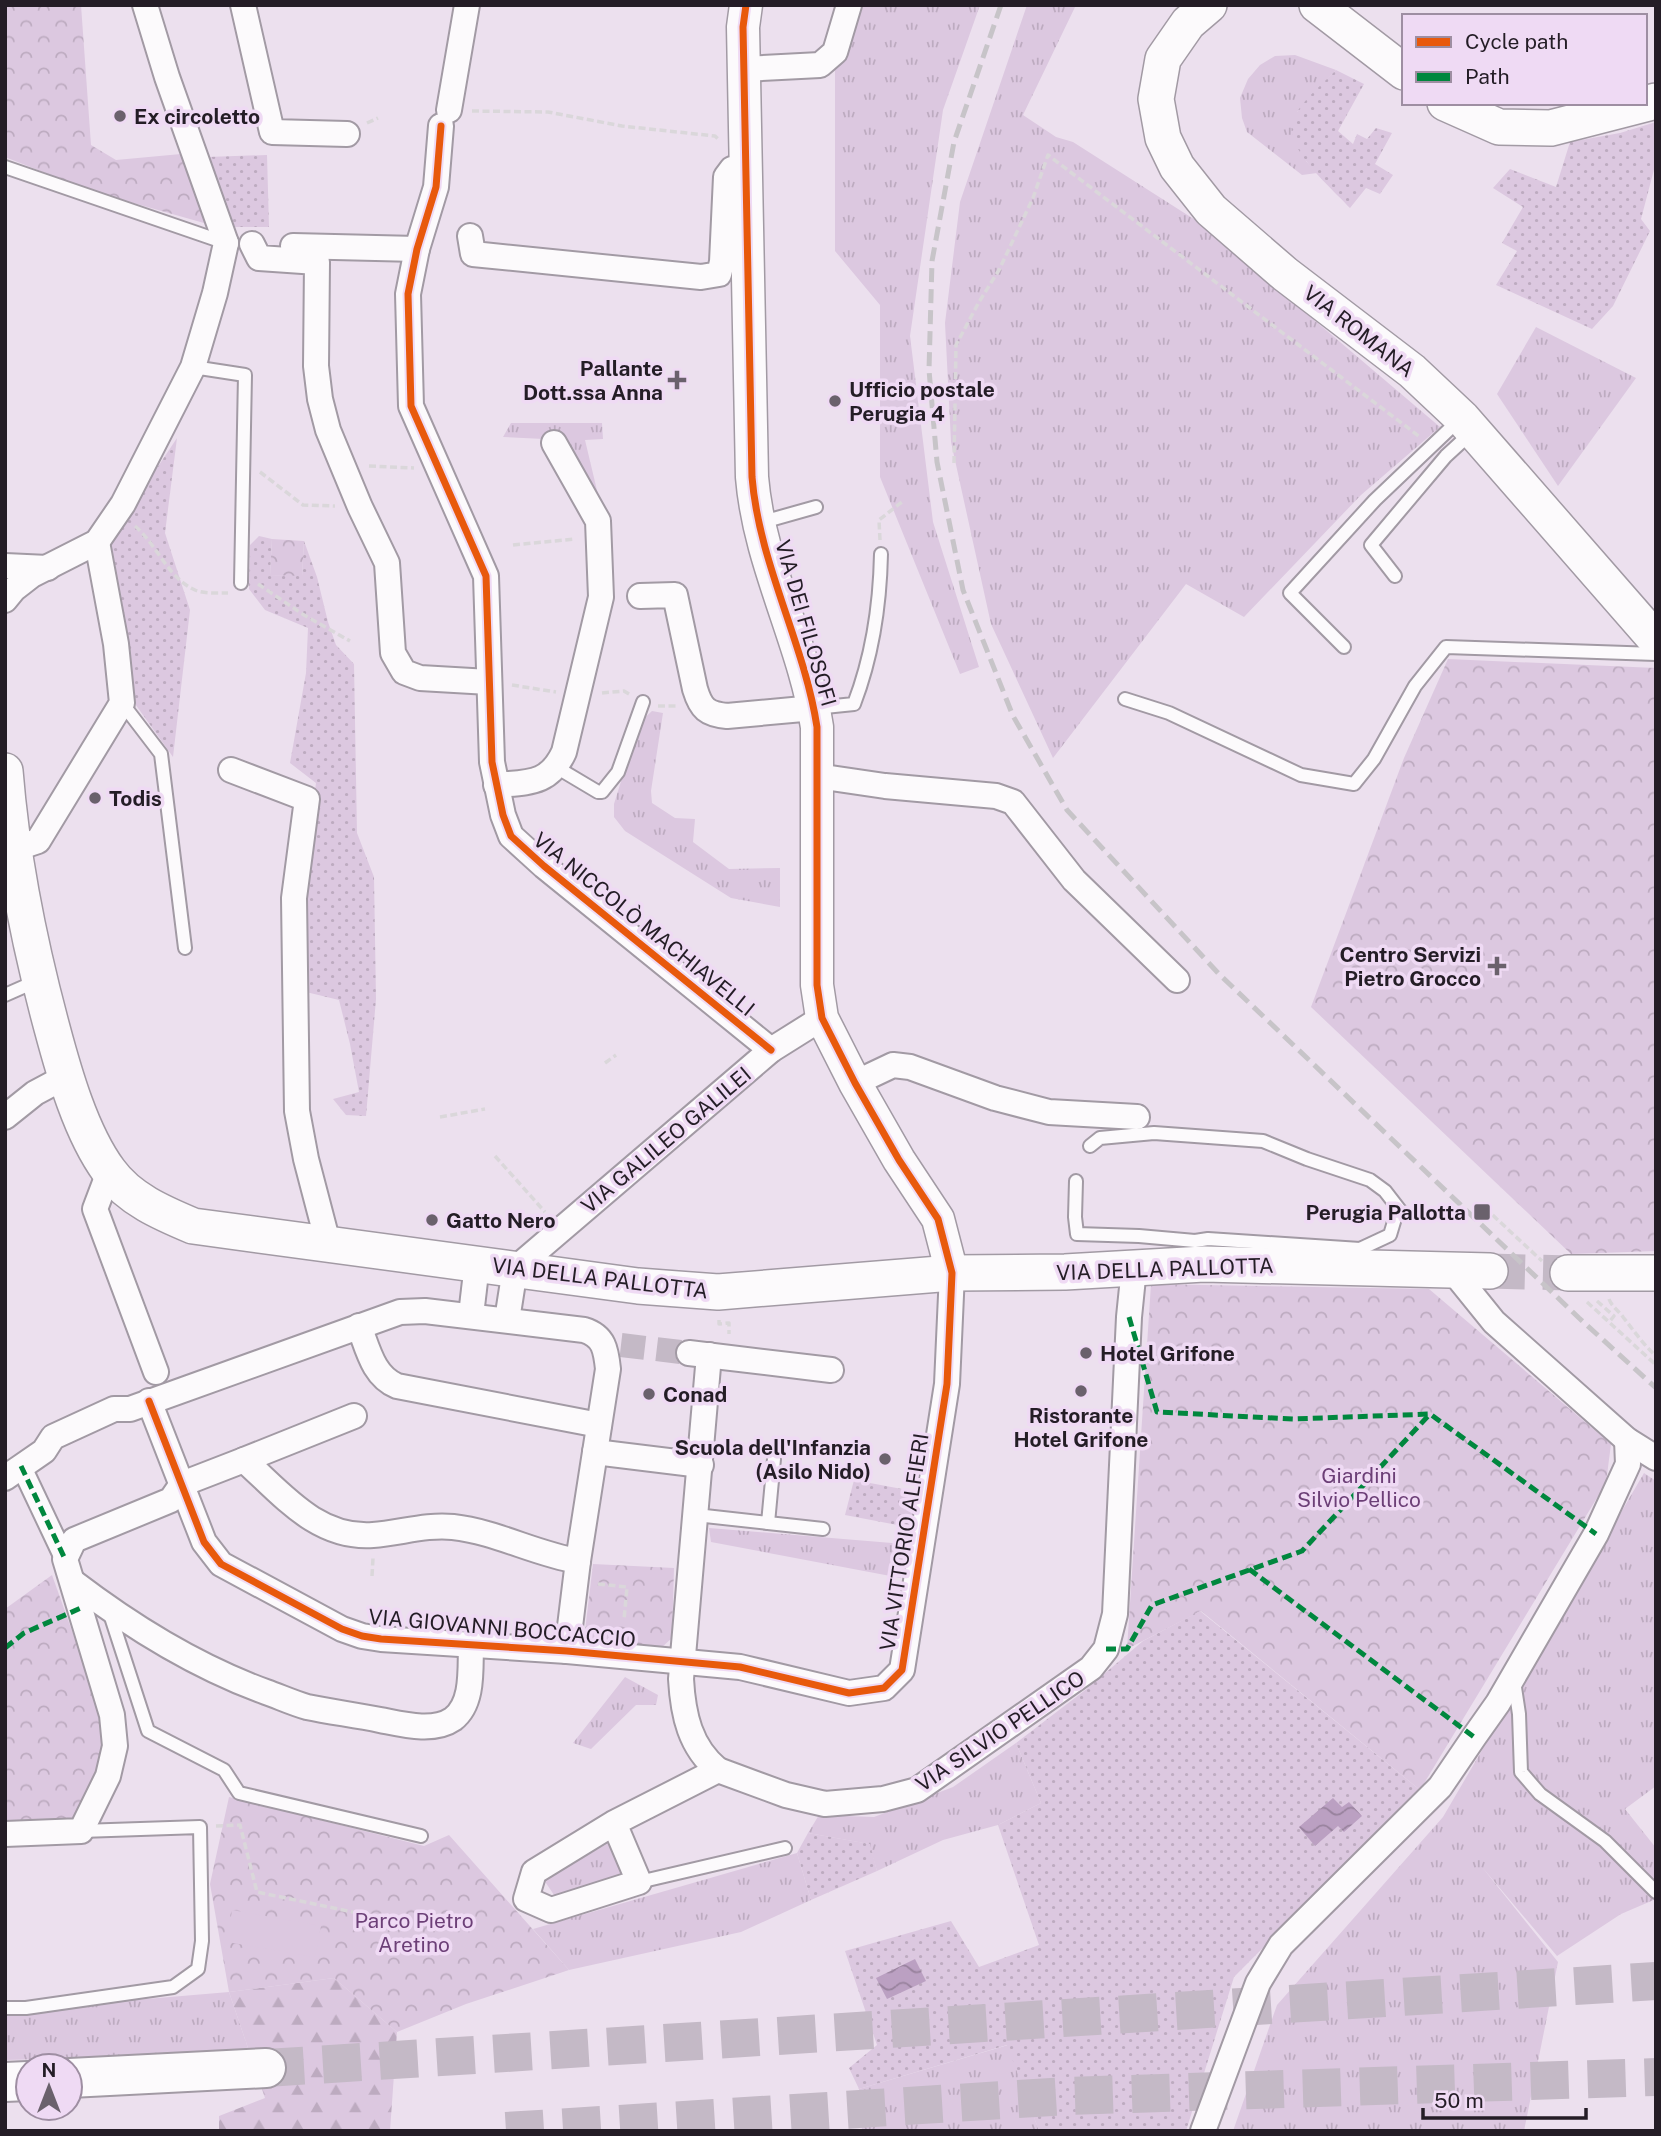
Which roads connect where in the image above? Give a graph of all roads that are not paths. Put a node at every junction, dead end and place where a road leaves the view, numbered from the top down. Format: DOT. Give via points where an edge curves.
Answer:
graph roads {
  1 [pos="145,5"];
  2 [pos="243,5"];
  3 [pos="467,5"];
  4 [pos="746,5"];
  5 [pos="849,5"];
  6 [pos="1209,5"];
  7 [pos="1317,5"];
  8 [pos="744,69"];
  9 [pos="1402,70"];
  10 [pos="1450,105"];
  11 [pos="1640,105"];
  12 [pos="347,134"];
  13 [pos="5,167"];
  14 [pos="745,168"];
  15 [pos="470,236"];
  16 [pos="226,243"];
  17 [pos="252,244"];
  18 [pos="417,249"];
  19 [pos="193,367"];
  20 [pos="1468,424"];
  21 [pos="554,443"];
  22 [pos="816,507"];
  23 [pos="758,523"];
  24 [pos="97,542"];
  25 [pos="881,554"];
  26 [pos="5,566"];
  27 [pos="48,568"];
  28 [pos="1395,576"];
  29 [pos="241,578"];
  30 [pos="640,596"];
  31 [pos="5,600"];
  32 [pos="1656,640"];
  33 [pos="1344,648"];
  34 [pos="1656,654"];
  35 [pos="489,682"];
  36 [pos="1125,699"];
  37 [pos="643,702"];
  38 [pos="122,703"];
  39 [pos="814,708"];
  40 [pos="556,767"];
  41 [pos="231,770"];
  42 [pos="5,771"];
  43 [pos="817,776"];
  44 [pos="496,785"];
  45 [pos="14,849"];
  46 [pos="12,892"];
  47 [pos="184,948"];
  48 [pos="39,979"];
  49 [pos="1177,980"];
  50 [pos="5,995"];
  51 [pos="822,1018"];
  52 [pos="771,1050"];
  53 [pos="65,1077"];
  54 [pos="855,1083"];
  55 [pos="5,1117"];
  56 [pos="1137,1117"];
  57 [pos="1090,1146"];
  58 [pos="109,1172"];
  59 [pos="1076,1181"];
  60 [pos="328,1243"];
  61 [pos="1206,1251"];
  62 [pos="477,1264"];
  63 [pos="1134,1268"];
  64 [pos="514,1269"];
  65 [pos="1452,1270"];
  66 [pos="1490,1271"];
  67 [pos="952,1273"];
  68 [pos="1656,1273"];
  69 [pos="1580,1285"];
  70 [pos="471,1315"];
  71 [pos="507,1320"];
  72 [pos="359,1326"];
  73 [pos="831,1370"];
  74 [pos="156,1373"];
  75 [pos="139,1405"];
  76 [pos="354,1416"];
  77 [pos="599,1425"];
  78 [pos="1627,1440"];
  79 [pos="595,1452"];
  80 [pos="1656,1458"];
  81 [pos="774,1459"];
  82 [pos="244,1460"];
  83 [pos="701,1465"];
  84 [pos="13,1472"];
  85 [pos="182,1484"];
  86 [pos="696,1515"];
  87 [pos="768,1523"];
  88 [pos="823,1529"];
  89 [pos="65,1559"];
  90 [pos="578,1561"];
  91 [pos="73,1582"];
  92 [pos="109,1610"];
  93 [pos="471,1644"];
  94 [pos="567,1651"];
  95 [pos="682,1661"];
  96 [pos="1513,1677"];
  97 [pos="718,1770"];
  98 [pos="614,1824"];
  99 [pos="81,1831"];
  100 [pos="5,1834"];
  101 [pos="421,1836"];
  102 [pos="785,1848"];
  103 [pos="639,1882"];
  104 [pos="1656,1892"];
  105 [pos="5,2008"];
  106 [pos="84,2067"];
  107 [pos="266,2068"];
  108 [pos="189,2071"];
  109 [pos="84,2077"];
  110 [pos="1203,2131"];
  1 -- 16 [label="street"];
  2 -- 12 [label="street" via="272,132"];
  3 -- 18 [label="street, VIA NICCOLÒ MACHIAVELLI" via="436,187"];
  4 -- 8 [label="street, VIA DEI FILOSOFI"];
  5 -- 8 [label="street" via="835,52 820,65"];
  6 -- 20 [label="main road, VIA ROMANA" via="1188,23 1163,59 1156,99 1163,138 1177,167 1212,211 1412,371"];
  7 -- 9 [label="main road"];
  8 -- 14 [label="street, VIA DEI FILOSOFI"];
  10 -- 11 [label="main road" via="1499,127 1551,128"];
  13 -- 16 [label="lane"];
  14 -- 15 [label="street" via="732,169 726,177 719,274 701,277 473,254"];
  14 -- 23 [label="street, VIA DEI FILOSOFI" via="752,477"];
  16 -- 17 [label="street"];
  16 -- 19 [label="street"];
  17 -- 18 [label="street"];
  17 -- 35 [label="street" via="259,258 317,262 320,399 342,465 387,563 393,653 404,672 420,678"];
  18 -- 35 [label="street, VIA NICCOLÒ MACHIAVELLI" via="408,294 411,406 486,576"];
  19 -- 24 [label="street" via="123,504"];
  19 -- 29 [label="lane" via="246,375"];
  20 -- 28 [label="lane" via="1371,545"];
  20 -- 32 [label="main road, VIA ROMANA"];
  20 -- 33 [label="lane" via="1432,447 1375,500 1290,593"];
  21 -- 40 [label="street" via="598,521 601,597 564,752"];
  22 -- 23 [label="lane"];
  23 -- 39 [label="street, VIA DEI FILOSOFI"];
  24 -- 27 [label="street"];
  24 -- 38 [label="street"];
  25 -- 39 [label="lane" via="881,582 866,672 853,704"];
  26 -- 27 [label="street"];
  27 -- 31 [label="street" via="32,575"];
  30 -- 39 [label="street" via="675,595 695,689 706,710 727,716"];
  34 -- 36 [label="lane" via="1446,647 1415,686 1374,760 1354,784 1301,775 1169,713"];
  35 -- 44 [label="street, VIA NICCOLÒ MACHIAVELLI"];
  37 -- 40 [label="lane" via="618,772 602,792"];
  38 -- 45 [label="street" via="38,841"];
  38 -- 47 [label="lane" via="160,754"];
  39 -- 43 [label="street, VIA DEI FILOSOFI"];
  40 -- 44 [label="street" via="542,779"];
  41 -- 60 [label="street" via="307,799 294,898 298,1111"];
  42 -- 45 [label="main road, VIA DELLA PALLOTTA"];
  43 -- 49 [label="street" via="996,796 1013,802 1074,880"];
  43 -- 51 [label="street, VIA DEI FILOSOFI" via="817,985"];
  44 -- 52 [label="street, VIA NICCOLÒ MACHIAVELLI" via="511,836"];
  45 -- 46 [label="main road, VIA DELLA PALLOTTA"];
  46 -- 48 [label="main road, VIA DELLA PALLOTTA"];
  48 -- 50 [label="lane"];
  48 -- 53 [label="main road, VIA DELLA PALLOTTA"];
  51 -- 52 [label="street, VIA GALILEO GALILEI"];
  51 -- 54 [label="street, VIA DEI FILOSOFI"];
  52 -- 64 [label="street, VIA GALILEO GALILEI"];
  53 -- 55 [label="street"];
  53 -- 58 [label="main road, VIA DELLA PALLOTTA"];
  54 -- 56 [label="street" via="893,1065 911,1067 1049,1112"];
  54 -- 67 [label="street, VIA DEI FILOSOFI" via="938,1219"];
  57 -- 61 [label="lane" via="1100,1138 1154,1133 1263,1141 1370,1180 1402,1213 1396,1215 1390,1235 1360,1249"];
  58 -- 60 [label="main road, VIA DELLA PALLOTTA" via="157,1210 193,1226"];
  58 -- 74 [label="street" via="95,1209"];
  59 -- 61 [label="lane" via="1077,1234 1195,1241"];
  60 -- 62 [label="main road, VIA DELLA PALLOTTA"];
  61 -- 63 [label="main road, VIA DELLA PALLOTTA"];
  61 -- 65 [label="main road, VIA DELLA PALLOTTA"];
  62 -- 64 [label="main road, VIA DELLA PALLOTTA"];
  62 -- 70 [label="street"];
  63 -- 67 [label="main road, VIA DELLA PALLOTTA"];
  63 -- 97 [label="street, VIA SILVIO PELLICO" via="1115,1614 1106,1649 1091,1668 917,1790 883,1799 825,1804"];
  64 -- 67 [label="main road, VIA DELLA PALLOTTA" via="706,1292"];
  64 -- 71 [label="street"];
  65 -- 66 [label="main road, VIA DELLA PALLOTTA"];
  65 -- 78 [label="street" via="1494,1322"];
  67 -- 95 [label="street, VIA VITTORIO ALFIERI" via="947,1384 902,1670 884,1688 849,1693 740,1667"];
  68 -- 69 [label="main road"];
  70 -- 71 [label="street"];
  70 -- 72 [label="street" via="412,1311"];
  71 -- 77 [label="street, VIA GIOVANNI BOCCACCIO" via="584,1330 613,1347"];
  72 -- 75 [label="street"];
  72 -- 77 [label="street" via="380,1375 397,1387"];
  73 -- 83 [label="street" via="699,1354"];
  75 -- 84 [label="street" via="119,1422 60,1450 44,1451"];
  75 -- 85 [label="street, VIA GIOVANNI BOCCACCIO"];
  76 -- 82 [label="street"];
  77 -- 79 [label="street, VIA GIOVANNI BOCCACCIO"];
  78 -- 80 [label="street"];
  78 -- 96 [label="street" via="1628,1464 1596,1534"];
  79 -- 83 [label="street"];
  79 -- 90 [label="street, VIA GIOVANNI BOCCACCIO"];
  81 -- 87 [label="lane"];
  82 -- 85 [label="street"];
  82 -- 90 [label="street" via="311,1519 335,1532 372,1535 450,1527"];
  83 -- 86 [label="street"];
  84 -- 89 [label="street"];
  85 -- 89 [label="street" via="171,1500 74,1540"];
  85 -- 93 [label="street, VIA GIOVANNI BOCCACCIO" via="204,1542 222,1564 362,1636"];
  86 -- 87 [label="lane"];
  86 -- 95 [label="street"];
  87 -- 88 [label="lane"];
  89 -- 91 [label="street"];
  90 -- 94 [label="street, VIA GIOVANNI BOCCACCIO"];
  91 -- 92 [label="street"];
  91 -- 99 [label="street" via="112,1716 115,1746 107,1776"];
  92 -- 93 [label="street" via="236,1681 304,1706 407,1724 439,1725 460,1713 466,1703"];
  92 -- 101 [label="lane" via="148,1731 224,1770 239,1793"];
  93 -- 94 [label="street, VIA GIOVANNI BOCCACCIO"];
  94 -- 95 [label="street, VIA GIOVANNI BOCCACCIO"];
  95 -- 97 [label="street" via="682,1704 689,1732 703,1758"];
  96 -- 104 [label="lane" via="1521,1772 1540,1794 1605,1841"];
  96 -- 110 [label="street" via="1440,1787 1281,1945 1258,1983"];
  97 -- 98 [label="street"];
  98 -- 103 [label="street"];
  98 -- 103 [label="street" via="534,1872 526,1899 551,1910"];
  99 -- 100 [label="street"];
  99 -- 105 [label="lane" via="200,1827 202,1941 198,1969 173,1987"];
  102 -- 103 [label="lane"];
  106 -- 108 [label="highway"];
  107 -- 108 [label="highway"];
  108 -- 109 [label="highway"];
}
